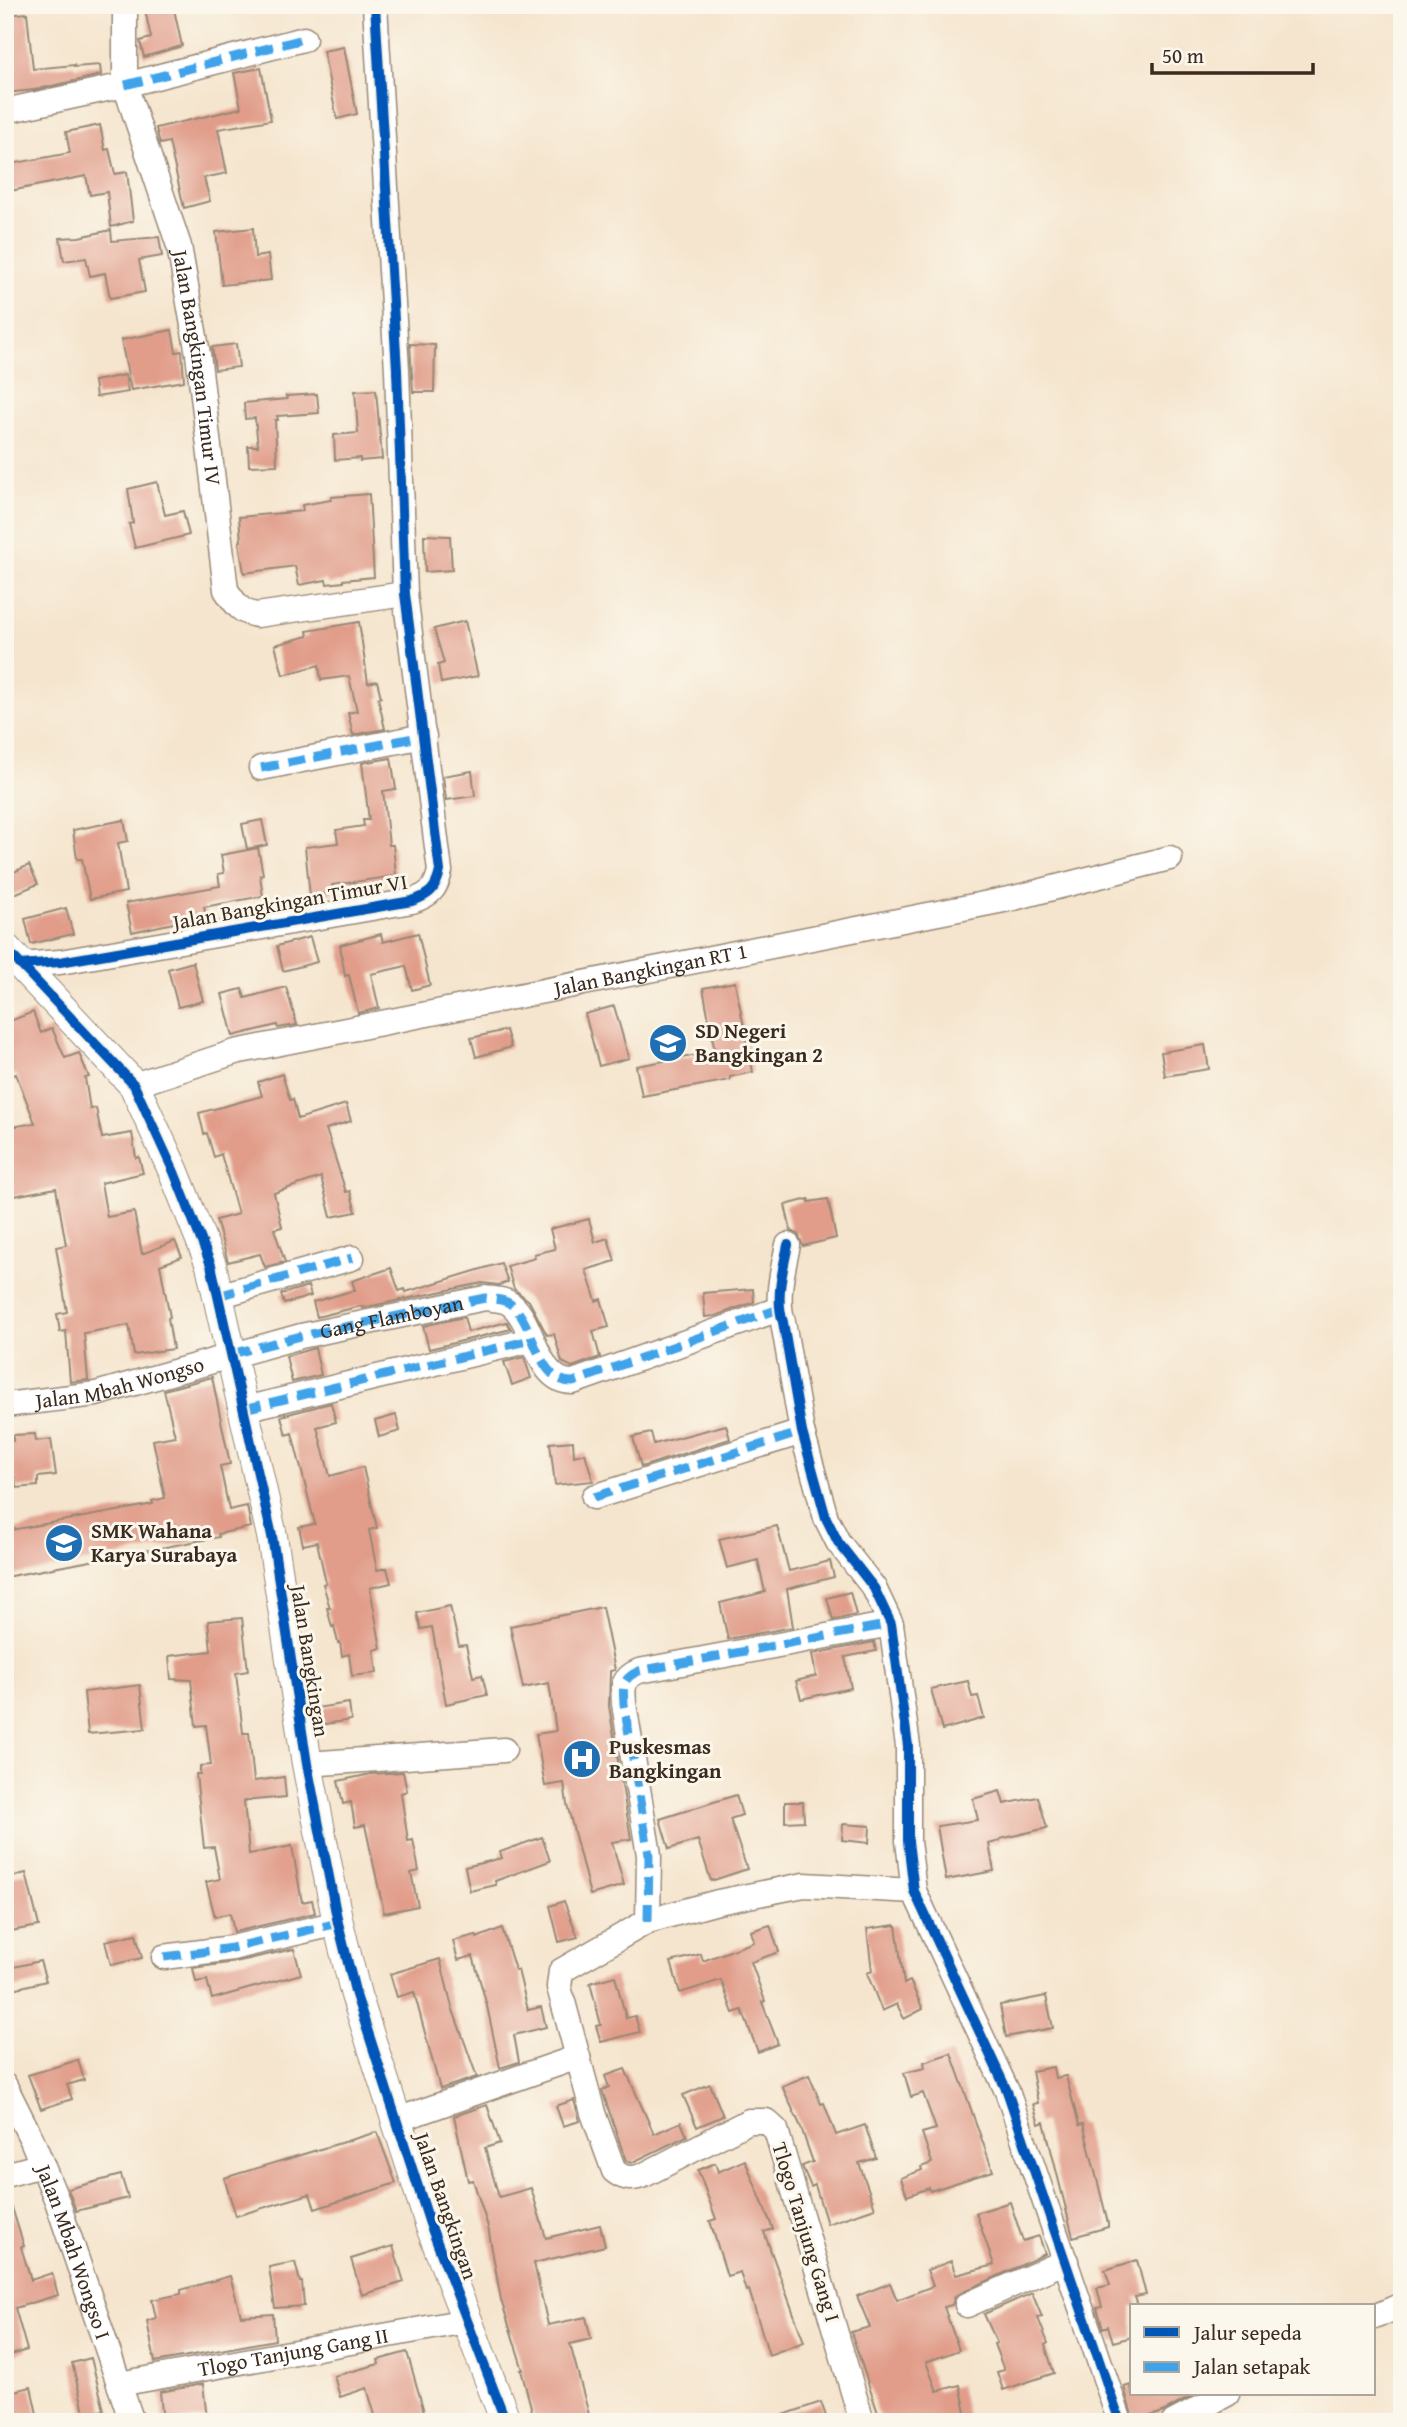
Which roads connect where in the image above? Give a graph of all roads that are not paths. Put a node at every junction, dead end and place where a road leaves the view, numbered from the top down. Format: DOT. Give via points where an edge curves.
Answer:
graph roads {
  1 [pos="125,5"];
  2 [pos="375,5"];
  3 [pos="304,39"];
  4 [pos="125,85"];
  5 [pos="5,111"];
  6 [pos="405,594"];
  7 [pos="424,736"];
  8 [pos="261,768"];
  9 [pos="1170,858"];
  10 [pos="13,957"];
  11 [pos="134,1085"];
  12 [pos="788,1244"];
  13 [pos="352,1258"];
  14 [pos="218,1296"];
  15 [pos="779,1309"];
  16 [pos="531,1340"];
  17 [pos="232,1354"];
  18 [pos="5,1405"];
  19 [pos="244,1409"];
  20 [pos="802,1432"];
  21 [pos="594,1497"];
  22 [pos="891,1624"];
  23 [pos="504,1750"];
  24 [pos="307,1764"];
  25 [pos="914,1891"];
  26 [pos="648,1921"];
  27 [pos="338,1923"];
  28 [pos="164,1957"];
  29 [pos="578,2057"];
  30 [pos="5,2086"];
  31 [pos="397,2120"];
  32 [pos="42,2165"];
  33 [pos="5,2175"];
  34 [pos="1066,2261"];
  35 [pos="967,2305"];
  36 [pos="1402,2305"];
  37 [pos="1376,2316"];
  38 [pos="466,2321"];
  39 [pos="119,2384"];
  40 [pos="1223,2396"];
  41 [pos="132,2422"];
  42 [pos="506,2422"];
  43 [pos="862,2422"];
  44 [pos="1120,2422"];
  45 [pos="1174,2422"];
  1 -- 4 [label="street, Jalan Bangkingan Timur IV"];
  2 -- 6 [label="street, Jalan Bangkingan Timur VI"];
  3 -- 4 [label="street"];
  4 -- 5 [label="street"];
  4 -- 6 [label="street, Jalan Bangkingan Timur IV" via="179,246 198,354 226,590 238,608 257,615"];
  6 -- 7 [label="street, Jalan Bangkingan Timur VI"];
  7 -- 8 [label="street"];
  7 -- 10 [label="street, Jalan Bangkingan Timur VI" via="440,871 437,886 427,896 88,957"];
  9 -- 11 [label="street, Jalan Bangkingan RT 1" via="1014,898 235,1052"];
  10 -- 11 [label="street, Jalan Bangkingan"];
  11 -- 14 [label="street, Jalan Bangkingan" via="174,1172 211,1265"];
  12 -- 15 [label="street"];
  13 -- 14 [label="street"];
  14 -- 17 [label="street, Jalan Bangkingan"];
  15 -- 16 [label="street, Gang Flamboyan" via="573,1382 553,1376"];
  15 -- 20 [label="street"];
  16 -- 17 [label="street, Gang Flamboyan" via="520,1312 506,1301 485,1298"];
  16 -- 19 [label="street"];
  17 -- 18 [label="street, Jalan Mbah Wongso" via="96,1394"];
  17 -- 19 [label="street, Jalan Bangkingan"];
  19 -- 24 [label="street, Jalan Bangkingan" via="272,1536"];
  20 -- 21 [label="street"];
  20 -- 22 [label="street" via="826,1518 838,1542 874,1588"];
  22 -- 25 [label="street" via="908,1746 908,1841"];
  22 -- 26 [label="street" via="629,1676 623,1685 624,1704 649,1855"];
  23 -- 24 [label="street"];
  24 -- 27 [label="street, Jalan Bangkingan"];
  25 -- 26 [label="street" via="804,1885"];
  25 -- 34 [label="street" via="1007,2091"];
  26 -- 29 [label="street" via="561,1971 559,1987"];
  27 -- 28 [label="street" via="232,1948"];
  27 -- 31 [label="street, Jalan Bangkingan"];
  29 -- 31 [label="street"];
  29 -- 43 [label="street, Tlogo Tanjung Gang I" via="614,2171 628,2179 749,2121 766,2121 776,2130"];
  30 -- 32 [label="street, Jalan Mbah Wongso I"];
  31 -- 38 [label="street, Jalan Bangkingan"];
  32 -- 33 [label="street"];
  32 -- 39 [label="street, Jalan Mbah Wongso I"];
  34 -- 35 [label="street"];
  34 -- 44 [label="street"];
  36 -- 37 [label="street"];
  38 -- 39 [label="street, Tlogo Tanjung Gang II"];
  38 -- 42 [label="street, Jalan Bangkingan"];
  39 -- 41 [label="street, Jalan Mbah Wongso I"];
  40 -- 45 [label="street"];
}
